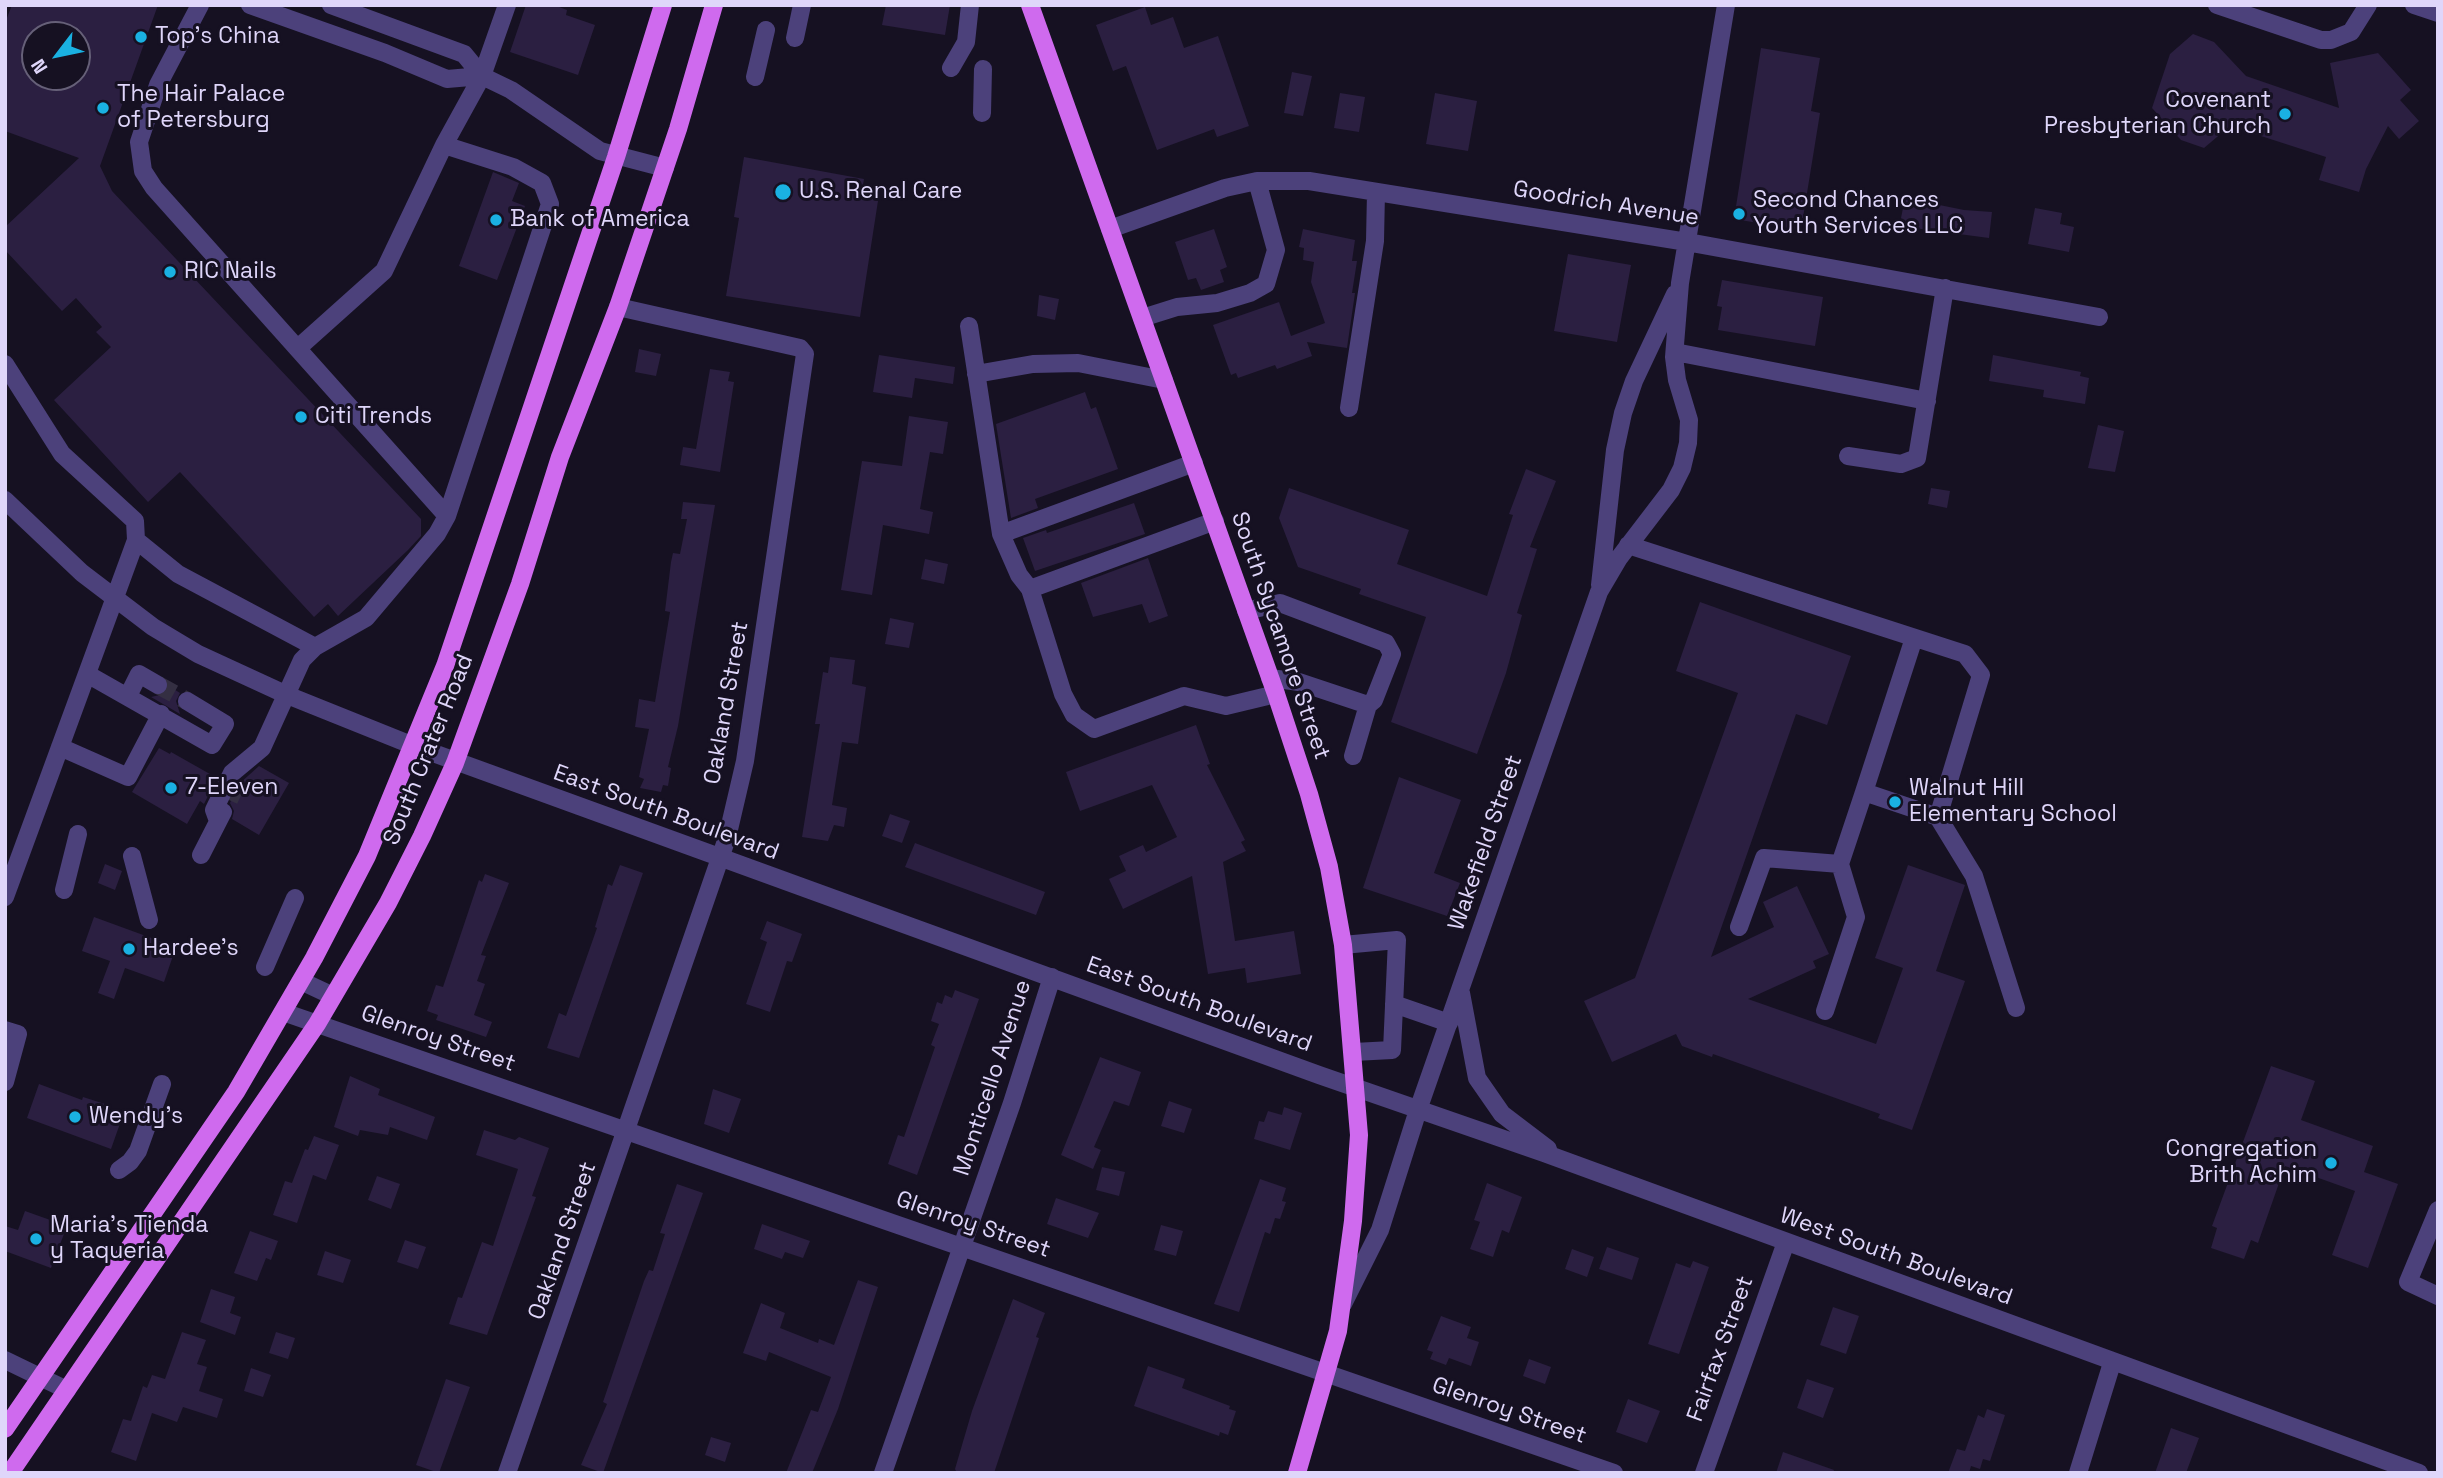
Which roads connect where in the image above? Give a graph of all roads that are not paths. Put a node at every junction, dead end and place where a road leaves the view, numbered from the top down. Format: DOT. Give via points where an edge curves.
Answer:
graph roads {
  1 [pos="200,5"];
  2 [pos="250,5"];
  3 [pos="331,5"];
  4 [pos="507,5"];
  5 [pos="663,5"];
  6 [pos="715,5"];
  7 [pos="802,5"];
  8 [pos="970,5"];
  9 [pos="1030,5"];
  10 [pos="1726,5"];
  11 [pos="2217,5"];
  12 [pos="2368,5"];
  13 [pos="2414,5"];
  14 [pos="2438,13"];
  15 [pos="766,30"];
  16 [pos="795,37"];
  17 [pos="951,68"];
  18 [pos="983,69"];
  19 [pos="482,76"];
  20 [pos="755,77"];
  21 [pos="982,113"];
  22 [pos="444,145"];
  23 [pos="616,157"];
  24 [pos="665,169"];
  25 [pos="1257,181"];
  26 [pos="1377,192"];
  27 [pos="1110,229"];
  28 [pos="1687,242"];
  29 [pos="1680,283"];
  30 [pos="1945,288"];
  31 [pos="618,307"];
  32 [pos="2099,317"];
  33 [pos="1142,318"];
  34 [pos="969,326"];
  35 [pos="298,348"];
  36 [pos="1675,352"];
  37 [pos="5,364"];
  38 [pos="976,374"];
  39 [pos="1164,380"];
  40 [pos="1927,401"];
  41 [pos="1349,408"];
  42 [pos="1848,456"];
  43 [pos="1194,463"];
  44 [pos="5,500"];
  45 [pos="447,516"];
  46 [pos="1215,521"];
  47 [pos="1001,534"];
  48 [pos="136,540"];
  49 [pos="1628,545"];
  50 [pos="1030,589"];
  51 [pos="1599,592"];
  52 [pos="115,599"];
  53 [pos="1247,611"];
  54 [pos="1914,638"];
  55 [pos="315,647"];
  56 [pos="87,674"];
  57 [pos="158,685"];
  58 [pos="1273,686"];
  59 [pos="287,695"];
  60 [pos="128,696"];
  61 [pos="187,701"];
  62 [pos="1368,705"];
  63 [pos="161,714"];
  64 [pos="414,746"];
  65 [pos="60,747"];
  66 [pos="1353,756"];
  67 [pos="455,762"];
  68 [pos="247,764"];
  69 [pos="1864,792"];
  70 [pos="1938,817"];
  71 [pos="218,821"];
  72 [pos="78,834"];
  73 [pos="201,855"];
  74 [pos="132,856"];
  75 [pos="720,859"];
  76 [pos="1840,864"];
  77 [pos="64,890"];
  78 [pos="5,898"];
  79 [pos="295,898"];
  80 [pos="149,920"];
  81 [pos="1739,927"];
  82 [pos="1343,945"];
  83 [pos="265,967"];
  84 [pos="1052,977"];
  85 [pos="301,981"];
  86 [pos="1460,991"];
  87 [pos="333,996"];
  88 [pos="1394,1004"];
  89 [pos="2016,1008"];
  90 [pos="1825,1011"];
  91 [pos="282,1012"];
  92 [pos="1449,1023"];
  93 [pos="317,1024"];
  94 [pos="12,1032"];
  95 [pos="1354,1052"];
  96 [pos="5,1082"];
  97 [pos="162,1084"];
  98 [pos="1356,1088"];
  99 [pos="1418,1110"];
  100 [pos="627,1130"];
  101 [pos="1562,1160"];
  102 [pos="119,1170"];
  103 [pos="2438,1210"];
  104 [pos="1786,1242"];
  105 [pos="961,1248"];
  106 [pos="2438,1296"];
  107 [pos="1341,1307"];
  108 [pos="5,1360"];
  109 [pos="2112,1363"];
  110 [pos="1326,1373"];
  111 [pos="40,1377"];
  112 [pos="67,1390"];
  113 [pos="5,1429"];
  114 [pos="10,1473"];
  115 [pos="508,1473"];
  116 [pos="883,1473"];
  117 [pos="1297,1473"];
  118 [pos="1614,1473"];
  119 [pos="1704,1473"];
  120 [pos="2078,1473"];
  121 [pos="2419,1473"];
  1 -- 35 [label="street" via="158,85 139,142 143,171"];
  2 -- 19 [label="street" via="447,79"];
  3 -- 19 [label="street" via="464,54"];
  4 -- 19 [label="street"];
  5 -- 23 [label="main road, South Crater Road"];
  6 -- 24 [label="main road, South Crater Road"];
  7 -- 16 [label="street"];
  8 -- 17 [label="street" via="966,42"];
  9 -- 27 [label="main road, South Sycamore Street"];
  10 -- 28 [label="street, Wakefield Street"];
  11 -- 12 [label="street" via="2332,40 2351,32"];
  13 -- 14 [label="street"];
  15 -- 20 [label="street"];
  18 -- 21 [label="street"];
  19 -- 22 [label="street"];
  19 -- 23 [label="street"];
  22 -- 35 [label="street" via="384,271"];
  22 -- 45 [label="street" via="513,167 542,183 550,204"];
  23 -- 24 [label="street"];
  23 -- 64 [label="main road, South Crater Road"];
  24 -- 31 [label="main road, South Crater Road"];
  25 -- 26 [label="street, Goodrich Avenue" via="1309,181"];
  25 -- 27 [label="street, Goodrich Avenue"];
  25 -- 33 [label="street" via="1276,250 1266,284 1217,303 1177,307"];
  26 -- 28 [label="street, Goodrich Avenue"];
  26 -- 41 [label="street" via="1375,242"];
  27 -- 33 [label="main road, South Sycamore Street"];
  28 -- 29 [label="street, Wakefield Street"];
  28 -- 30 [label="street, Goodrich Avenue"];
  29 -- 36 [label="street, Wakefield Street"];
  29 -- 51 [label="street, Wakefield Street" via="1623,413"];
  30 -- 32 [label="street, Goodrich Avenue"];
  30 -- 40 [label="street"];
  31 -- 67 [label="main road, South Crater Road" via="560,457 520,584"];
  31 -- 75 [label="street, Oakland Street" via="800,348 805,354 745,761"];
  33 -- 39 [label="main road, South Sycamore Street"];
  34 -- 38 [label="street"];
  35 -- 45 [label="street"];
  36 -- 40 [label="street"];
  36 -- 49 [label="street, Wakefield Street" via="1677,380 1689,420 1682,468 1671,490"];
  37 -- 48 [label="street" via="62,454 135,521"];
  38 -- 39 [label="street" via="1033,364 1078,363"];
  38 -- 47 [label="street"];
  39 -- 43 [label="main road, South Sycamore Street"];
  40 -- 42 [label="street" via="1917,458 1901,464"];
  43 -- 46 [label="main road, South Sycamore Street"];
  43 -- 47 [label="street"];
  44 -- 52 [label="street, East South Boulevard"];
  45 -- 55 [label="street" via="366,618"];
  46 -- 50 [label="street"];
  46 -- 53 [label="main road, South Sycamore Street"];
  47 -- 50 [label="street"];
  48 -- 52 [label="street"];
  48 -- 55 [label="street" via="178,574"];
  49 -- 51 [label="street, Wakefield Street"];
  49 -- 54 [label="street"];
  50 -- 58 [label="street" via="1063,694 1074,715 1094,729 1184,696 1226,706"];
  51 -- 86 [label="street, Wakefield Street"];
  52 -- 56 [label="street"];
  52 -- 59 [label="street, East South Boulevard" via="198,654"];
  53 -- 58 [label="main road, South Sycamore Street"];
  53 -- 62 [label="street" via="1280,603 1386,643 1392,654"];
  54 -- 69 [label="street"];
  54 -- 70 [label="street" via="1965,654 1981,675"];
  55 -- 59 [label="street" via="292,677"];
  56 -- 60 [label="street"];
  56 -- 65 [label="street"];
  57 -- 60 [label="street" via="139,674"];
  58 -- 62 [label="street" via="1299,682"];
  58 -- 82 [label="main road, South Sycamore Street" via="1329,867"];
  59 -- 64 [label="street, East South Boulevard"];
  59 -- 68 [label="street" via="262,748"];
  60 -- 63 [label="street"];
  61 -- 63 [label="street" via="225,724 212,745"];
  62 -- 66 [label="street"];
  63 -- 65 [label="street" via="128,777"];
  64 -- 67 [label="street, East South Boulevard"];
  64 -- 85 [label="main road, South Crater Road" via="367,856"];
  65 -- 78 [label="street"];
  67 -- 75 [label="street, East South Boulevard"];
  67 -- 87 [label="main road, South Crater Road" via="388,903"];
  68 -- 71 [label="street"];
  68 -- 71 [label="street" via="233,773 214,810"];
  69 -- 70 [label="street"];
  69 -- 76 [label="street"];
  70 -- 89 [label="street" via="1974,876"];
  71 -- 73 [label="street"];
  72 -- 77 [label="street"];
  74 -- 80 [label="street"];
  75 -- 84 [label="street, East South Boulevard"];
  75 -- 100 [label="street, Oakland Street"];
  76 -- 81 [label="street" via="1764,858"];
  76 -- 90 [label="street" via="1856,917"];
  79 -- 83 [label="street"];
  82 -- 88 [label="street" via="1397,940"];
  82 -- 95 [label="main road, South Sycamore Street"];
  84 -- 98 [label="street, East South Boulevard"];
  84 -- 105 [label="street, Monticello Avenue"];
  85 -- 87 [label="street"];
  85 -- 91 [label="main road, South Crater Road"];
  86 -- 92 [label="street, Wakefield Street"];
  86 -- 101 [label="street" via="1472,1061 1490,1101"];
  87 -- 93 [label="main road, South Crater Road"];
  88 -- 92 [label="street"];
  88 -- 95 [label="street" via="1392,1049"];
  91 -- 93 [label="street, Glenroy Street"];
  91 -- 111 [label="main road, South Crater Road" via="236,1092"];
  92 -- 99 [label="street, Wakefield Street"];
  93 -- 100 [label="street, Glenroy Street"];
  93 -- 112 [label="main road, South Crater Road"];
  94 -- 96 [label="street"];
  95 -- 98 [label="main road, South Sycamore Street"];
  97 -- 102 [label="street" via="138,1151"];
  98 -- 99 [label="street, West South Boulevard"];
  98 -- 107 [label="main road, South Sycamore Street" via="1359,1135"];
  99 -- 101 [label="street, West South Boulevard"];
  99 -- 107 [label="street, South Sycamore Street" via="1380,1230"];
  100 -- 105 [label="street, Glenroy Street"];
  100 -- 115 [label="street, Oakland Street"];
  101 -- 104 [label="street, West South Boulevard"];
  103 -- 106 [label="street" via="2408,1282"];
  104 -- 109 [label="street, West South Boulevard"];
  104 -- 119 [label="street, Fairfax Street"];
  105 -- 110 [label="street, Glenroy Street"];
  105 -- 116 [label="street, Monticello Avenue"];
  107 -- 110 [label="main road, South Sycamore Street"];
  108 -- 111 [label="street"];
  109 -- 120 [label="street"];
  109 -- 121 [label="street, West South Boulevard"];
  110 -- 117 [label="main road, South Sycamore Street"];
  110 -- 118 [label="street, Glenroy Street"];
  111 -- 112 [label="street"];
  111 -- 113 [label="main road, South Crater Road"];
  112 -- 114 [label="main road, South Crater Road"];
}
